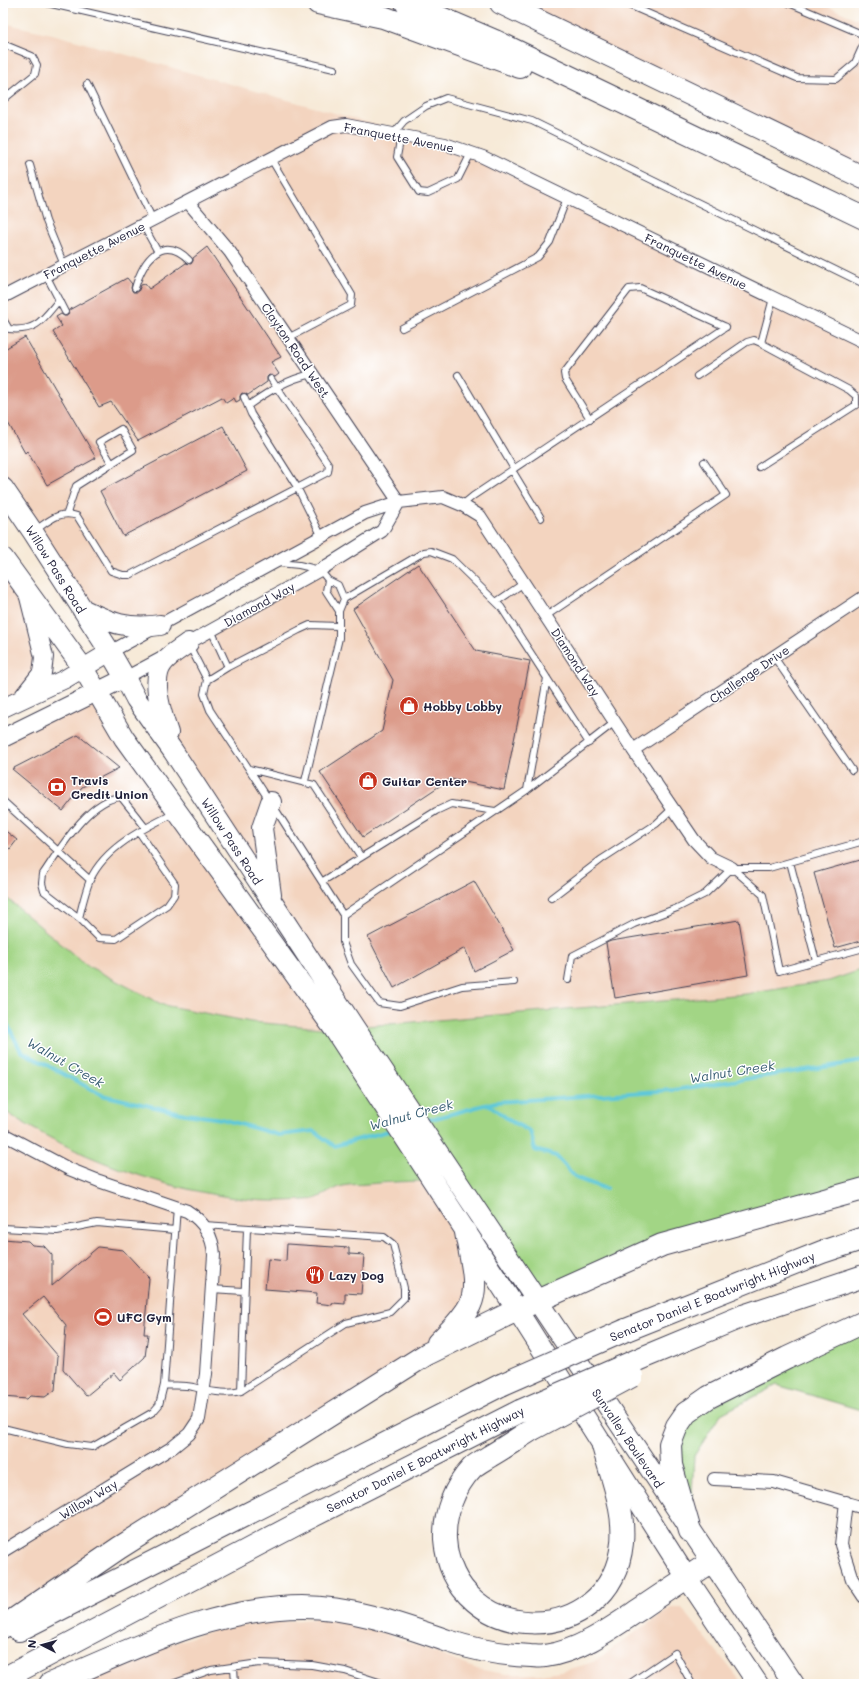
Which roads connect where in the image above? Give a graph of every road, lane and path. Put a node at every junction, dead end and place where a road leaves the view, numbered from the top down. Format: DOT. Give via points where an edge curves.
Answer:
graph roads {
  1 [pos="47,3"];
  2 [pos="318,3"];
  3 [pos="406,3"];
  4 [pos="501,3"];
  5 [pos="522,3"];
  6 [pos="624,3"];
  7 [pos="789,3"];
  8 [pos="864,35"];
  9 [pos="864,42"];
  10 [pos="3,44"];
  11 [pos="334,69"];
  12 [pos="87,84"];
  13 [pos="677,88"];
  14 [pos="3,100"];
  15 [pos="663,121"];
  16 [pos="397,135"];
  17 [pos="471,153"];
  18 [pos="272,158"];
  19 [pos="30,165"];
  20 [pos="864,178"];
  21 [pos="567,198"];
  22 [pos="188,202"];
  23 [pos="864,218"];
  24 [pos="148,222"];
  25 [pos="158,252"];
  26 [pos="189,260"];
  27 [pos="64,265"];
  28 [pos="46,275"];
  29 [pos="864,284"];
  30 [pos="135,288"];
  31 [pos="3,297"];
  32 [pos="773,298"];
  33 [pos="59,300"];
  34 [pos="65,312"];
  35 [pos="3,319"];
  36 [pos="402,328"];
  37 [pos="288,338"];
  38 [pos="864,342"];
  39 [pos="761,343"];
  40 [pos="312,374"];
  41 [pos="458,375"];
  42 [pos="697,376"];
  43 [pos="270,379"];
  44 [pos="276,386"];
  45 [pos="244,397"];
  46 [pos="249,405"];
  47 [pos="590,419"];
  48 [pos="127,426"];
  49 [pos="121,429"];
  50 [pos="704,462"];
  51 [pos="112,464"];
  52 [pos="759,467"];
  53 [pos="513,470"];
  54 [pos="3,488"];
  55 [pos="297,488"];
  56 [pos="399,502"];
  57 [pos="462,505"];
  58 [pos="67,513"];
  59 [pos="542,518"];
  60 [pos="33,532"];
  61 [pos="322,537"];
  62 [pos="3,558"];
  63 [pos="276,563"];
  64 [pos="320,570"];
  65 [pos="328,580"];
  66 [pos="524,583"];
  67 [pos="28,592"];
  68 [pos="864,597"];
  69 [pos="344,599"];
  70 [pos="496,602"];
  71 [pos="81,609"];
  72 [pos="339,611"];
  73 [pos="546,616"];
  74 [pos="160,625"];
  75 [pos="338,626"];
  76 [pos="211,630"];
  77 [pos="188,643"];
  78 [pos="110,652"];
  79 [pos="774,657"];
  80 [pos="228,667"];
  81 [pos="83,668"];
  82 [pos="126,678"];
  83 [pos="547,678"];
  84 [pos="207,680"];
  85 [pos="98,692"];
  86 [pos="19,700"];
  87 [pos="3,708"];
  88 [pos="615,722"];
  89 [pos="3,738"];
  90 [pos="588,743"];
  91 [pos="173,750"];
  92 [pos="633,750"];
  93 [pos="249,769"];
  94 [pos="852,770"];
  95 [pos="305,781"];
  96 [pos="527,790"];
  97 [pos="3,801"];
  98 [pos="271,802"];
  99 [pos="673,808"];
  100 [pos="496,811"];
  101 [pos="177,812"];
  102 [pos="145,828"];
  103 [pos="139,832"];
  104 [pos="864,841"];
  105 [pos="59,852"];
  106 [pos="361,857"];
  107 [pos="790,862"];
  108 [pos="732,868"];
  109 [pos="90,880"];
  110 [pos="323,882"];
  111 [pos="551,898"];
  112 [pos="271,901"];
  113 [pos="343,915"];
  114 [pos="79,918"];
  115 [pos="864,948"];
  116 [pos="816,961"];
  117 [pos="568,980"];
  118 [pos="514,982"];
  119 [pos="3,1134"];
  120 [pos="864,1190"];
  121 [pos="464,1191"];
  122 [pos="441,1192"];
  123 [pos="177,1207"];
  124 [pos="204,1225"];
  125 [pos="3,1228"];
  126 [pos="247,1229"];
  127 [pos="175,1230"];
  128 [pos="466,1232"];
  129 [pos="864,1238"];
  130 [pos="864,1276"];
  131 [pos="211,1289"];
  132 [pos="244,1291"];
  133 [pos="537,1301"];
  134 [pos="517,1310"];
  135 [pos="743,1316"];
  136 [pos="864,1322"];
  137 [pos="427,1354"];
  138 [pos="164,1385"];
  139 [pos="204,1391"];
  140 [pos="241,1391"];
  141 [pos="3,1428"];
  142 [pos="603,1446"];
  143 [pos="714,1479"];
  144 [pos="846,1502"];
  145 [pos="864,1508"];
  146 [pos="690,1531"];
  147 [pos="3,1551"];
  148 [pos="711,1562"];
  149 [pos="687,1578"];
  150 [pos="864,1597"];
  151 [pos="3,1627"];
  152 [pos="3,1638"];
  153 [pos="234,1667"];
  154 [pos="3,1679"];
  155 [pos="50,1684"];
  156 [pos="172,1684"];
  157 [pos="235,1684"];
  158 [pos="385,1684"];
  159 [pos="629,1684"];
  160 [pos="692,1684"];
  161 [pos="758,1684"];
  162 [pos="794,1684"];
  1 -- 11 [label="lane"];
  2 -- 15 [label="highway" via="383,17"];
  3 -- 15 [label="highway" via="495,41"];
  4 -- 13 [label="highway"];
  5 -- 13 [label="highway"];
  6 -- 9 [label="lane" via="797,78 836,79 855,63"];
  7 -- 8 [label="lane"];
  10 -- 14 [label="lane" via="32,56 37,65 35,74"];
  12 -- 24 [label="lane"];
  13 -- 20 [label="highway"];
  15 -- 23 [label="highway"];
  16 -- 17 [label="street, Franquette Avenue" via="445,144"];
  16 -- 17 [label="lane" via="397,157 419,192 428,193 458,179"];
  16 -- 18 [label="street, Franquette Avenue" via="346,125 338,126"];
  16 -- 29 [label="lane" via="404,121 426,106 446,98 532,121"];
  17 -- 21 [label="street, Franquette Avenue"];
  18 -- 22 [label="street, Franquette Avenue"];
  18 -- 37 [label="lane" via="352,295 351,305"];
  19 -- 27 [label="lane" via="46,221"];
  21 -- 32 [label="street, Franquette Avenue"];
  21 -- 36 [label="lane" via="550,242 538,257"];
  22 -- 24 [label="street, Franquette Avenue"];
  22 -- 37 [label="street, Clayton Road West" via="230,252"];
  24 -- 25 [label="lane"];
  24 -- 27 [label="street, Franquette Avenue"];
  25 -- 26 [label="lane" via="173,248"];
  25 -- 30 [label="lane" via="145,265"];
  27 -- 28 [label="street, Franquette Avenue"];
  28 -- 31 [label="street, Franquette Avenue"];
  28 -- 33 [label="lane"];
  32 -- 38 [label="street, Franquette Avenue"];
  32 -- 39 [label="lane"];
  33 -- 34 [label="lane"];
  33 -- 35 [label="lane" via="40,323 23,331 9,329"];
  37 -- 40 [label="street, Clayton Road West"];
  39 -- 42 [label="lane" via="754,340 747,342"];
  39 -- 52 [label="lane" via="849,390 856,396 856,405"];
  40 -- 44 [label="lane" via="295,377"];
  40 -- 56 [label="street, Clayton Road West"];
  41 -- 53 [label="lane"];
  43 -- 44 [label="lane"];
  44 -- 46 [label="lane"];
  44 -- 55 [label="lane" via="329,465 328,472"];
  45 -- 46 [label="lane"];
  46 -- 55 [label="lane"];
  47 -- 47 [label="lane" via="564,379 564,373 629,289 640,288 726,327"];
  47 -- 53 [label="lane"];
  48 -- 49 [label="lane"];
  49 -- 51 [label="lane" via="133,450"];
  49 -- 51 [label="lane" via="99,442"];
  50 -- 73 [label="lane" via="726,495"];
  51 -- 58 [label="lane" via="76,486"];
  53 -- 57 [label="lane"];
  53 -- 59 [label="lane"];
  54 -- 60 [label="main road, Willow Pass Road"];
  55 -- 58 [label="lane" via="130,575 111,571 77,516"];
  55 -- 61 [label="lane"];
  56 -- 57 [label="street, Diamond Way" via="443,498"];
  56 -- 61 [label="street, Diamond Way" via="365,513"];
  56 -- 64 [label="street, Diamond Way" via="382,531"];
  57 -- 66 [label="street, Diamond Way" via="480,516"];
  58 -- 60 [label="lane" via="57,516"];
  60 -- 71 [label="main road, Willow Pass Road"];
  61 -- 63 [label="street, Diamond Way"];
  62 -- 67 [label="main road, Willow Pass Road"];
  63 -- 64 [label="lane"];
  63 -- 74 [label="street, Diamond Way"];
  64 -- 65 [label="lane"];
  64 -- 76 [label="street, Diamond Way"];
  65 -- 69 [label="lane" via="338,585"];
  65 -- 72 [label="lane" via="326,591"];
  66 -- 70 [label="lane"];
  66 -- 73 [label="street, Diamond Way"];
  67 -- 81 [label="main road, Willow Pass Road"];
  67 -- 86 [label="main road" via="44,657 42,673 31,689"];
  68 -- 79 [label="street, Challenge Drive"];
  69 -- 70 [label="lane" via="424,552 431,551 452,559"];
  69 -- 72 [label="lane"];
  70 -- 83 [label="lane"];
  71 -- 74 [label="main road" via="103,620 122,625 140,628"];
  71 -- 78 [label="main road, Willow Pass Road"];
  72 -- 75 [label="lane"];
  73 -- 88 [label="street, Diamond Way"];
  74 -- 78 [label="street, Diamond Way"];
  75 -- 80 [label="lane" via="310,625"];
  75 -- 95 [label="lane" via="339,638"];
  76 -- 77 [label="street, Diamond Way"];
  76 -- 80 [label="lane"];
  77 -- 82 [label="street, Diamond Way"];
  77 -- 84 [label="lane"];
  77 -- 91 [label="main road" via="163,662 158,672 160,708"];
  78 -- 81 [label="main road"];
  78 -- 82 [label="main road, Willow Pass Road"];
  79 -- 92 [label="street, Challenge Drive"];
  79 -- 94 [label="lane"];
  80 -- 84 [label="lane"];
  81 -- 85 [label="main road, Willow Pass Road"];
  81 -- 86 [label="main road"];
  82 -- 85 [label="main road"];
  82 -- 91 [label="main road, Willow Pass Road" via="136,699"];
  83 -- 90 [label="lane"];
  83 -- 96 [label="lane"];
  84 -- 93 [label="lane" via="204,694 210,710"];
  85 -- 89 [label="main road"];
  85 -- 101 [label="main road, Willow Pass Road" via="124,738"];
  86 -- 87 [label="main road"];
  88 -- 90 [label="lane"];
  88 -- 92 [label="street, Diamond Way"];
  90 -- 96 [label="lane"];
  91 -- 112 [label="main road, Willow Pass Road"];
  92 -- 99 [label="street, Diamond Way"];
  93 -- 95 [label="lane"];
  93 -- 98 [label="lane"];
  95 -- 106 [label="lane" via="314,785"];
  96 -- 100 [label="lane"];
  97 -- 105 [label="lane"];
  98 -- 110 [label="lane"];
  98 -- 112 [label="main road" via="262,828"];
  99 -- 108 [label="street, Diamond Way" via="694,840 711,858"];
  99 -- 111 [label="lane" via="656,824 602,859"];
  100 -- 106 [label="lane" via="451,804 436,810"];
  100 -- 113 [label="lane"];
  101 -- 102 [label="lane"];
  101 -- 122 [label="main road, Willow Pass Road" via="334,1030"];
  102 -- 103 [label="lane"];
  102 -- 105 [label="lane" via="121,797 111,798 84,819"];
  103 -- 109 [label="lane" via="109,853"];
  103 -- 114 [label="lane" via="175,884 174,895 167,905 116,939 99,938"];
  104 -- 107 [label="lane"];
  105 -- 109 [label="lane"];
  105 -- 114 [label="lane" via="43,874 44,891"];
  106 -- 110 [label="lane"];
  107 -- 108 [label="lane" via="769,868"];
  107 -- 116 [label="lane"];
  108 -- 116 [label="lane" via="763,896 779,971"];
  108 -- 117 [label="lane" via="705,894 634,924 572,956"];
  109 -- 114 [label="lane"];
  110 -- 113 [label="lane"];
  112 -- 121 [label="main road, Willow Pass Road"];
  113 -- 118 [label="lane" via="343,942 351,964 379,1003 400,1006 462,986"];
  115 -- 116 [label="lane"];
  119 -- 123 [label="street" via="69,1169"];
  120 -- 133 [label="highway" via="662,1245"];
  121 -- 133 [label="main road, Sunvalley Boulevard"];
  122 -- 128 [label="main road, Sunvalley Boulevard"];
  123 -- 124 [label="street" via="195,1216"];
  123 -- 127 [label="lane"];
  124 -- 126 [label="lane"];
  124 -- 131 [label="street, Willow Way" via="214,1246"];
  125 -- 127 [label="lane" via="57,1230 97,1223"];
  126 -- 132 [label="lane"];
  126 -- 140 [label="lane" via="384,1237 393,1244 404,1298 390,1312 346,1323"];
  127 -- 138 [label="lane"];
  128 -- 134 [label="main road, Sunvalley Boulevard"];
  128 -- 137 [label="highway" via="474,1285 470,1304 454,1327"];
  129 -- 152 [label="highway, Senator Daniel E Boatwright Highway, bridge" via="822,1252 626,1330 501,1385"];
  130 -- 135 [label="highway, Senator Daniel E Boatwright Highway"];
  131 -- 132 [label="lane"];
  131 -- 139 [label="street, Willow Way"];
  132 -- 140 [label="lane"];
  133 -- 134 [label="highway"];
  133 -- 146 [label="main road, Sunvalley Boulevard"];
  134 -- 137 [label="highway"];
  134 -- 142 [label="main road, Sunvalley Boulevard"];
  135 -- 142 [label="highway, bridge" via="531,1430 473,1467 454,1495 446,1520 446,1547 455,1577 467,1594 483,1609 505,1619 530,1624 552,1622 574,1614 596,1599 609,1583 620,1559 621,1512"];
  135 -- 154 [label="highway, Senator Daniel E Boatwright Highway, bridge" via="520,1411 297,1524"];
  136 -- 146 [label="highway" via="716,1393 686,1413 676,1426 670,1444 671,1465"];
  137 -- 151 [label="highway" via="119,1548"];
  138 -- 139 [label="lane" via="192,1387"];
  138 -- 141 [label="lane" via="159,1405 153,1412 92,1447 68,1444"];
  139 -- 140 [label="lane"];
  139 -- 147 [label="street, Willow Way" via="199,1419 193,1430 173,1447"];
  142 -- 149 [label="main road, Sunvalley Boulevard"];
  143 -- 144 [label="street" via="774,1482"];
  144 -- 145 [label="street"];
  144 -- 150 [label="street" via="841,1545 852,1579"];
  146 -- 148 [label="main road, Sunvalley Boulevard"];
  148 -- 149 [label="highway"];
  148 -- 162 [label="main road, Sunvalley Boulevard"];
  149 -- 155 [label="highway" via="600,1635 568,1650 544,1656 514,1656 468,1648 378,1619 344,1611 303,1607 256,1610 193,1625"];
  149 -- 161 [label="main road, Sunvalley Boulevard"];
  153 -- 156 [label="lane" via="210,1670"];
  153 -- 157 [label="lane"];
  153 -- 158 [label="lane" via="259,1663 312,1665 345,1670"];
  159 -- 160 [label="lane" via="674,1653"];
}
